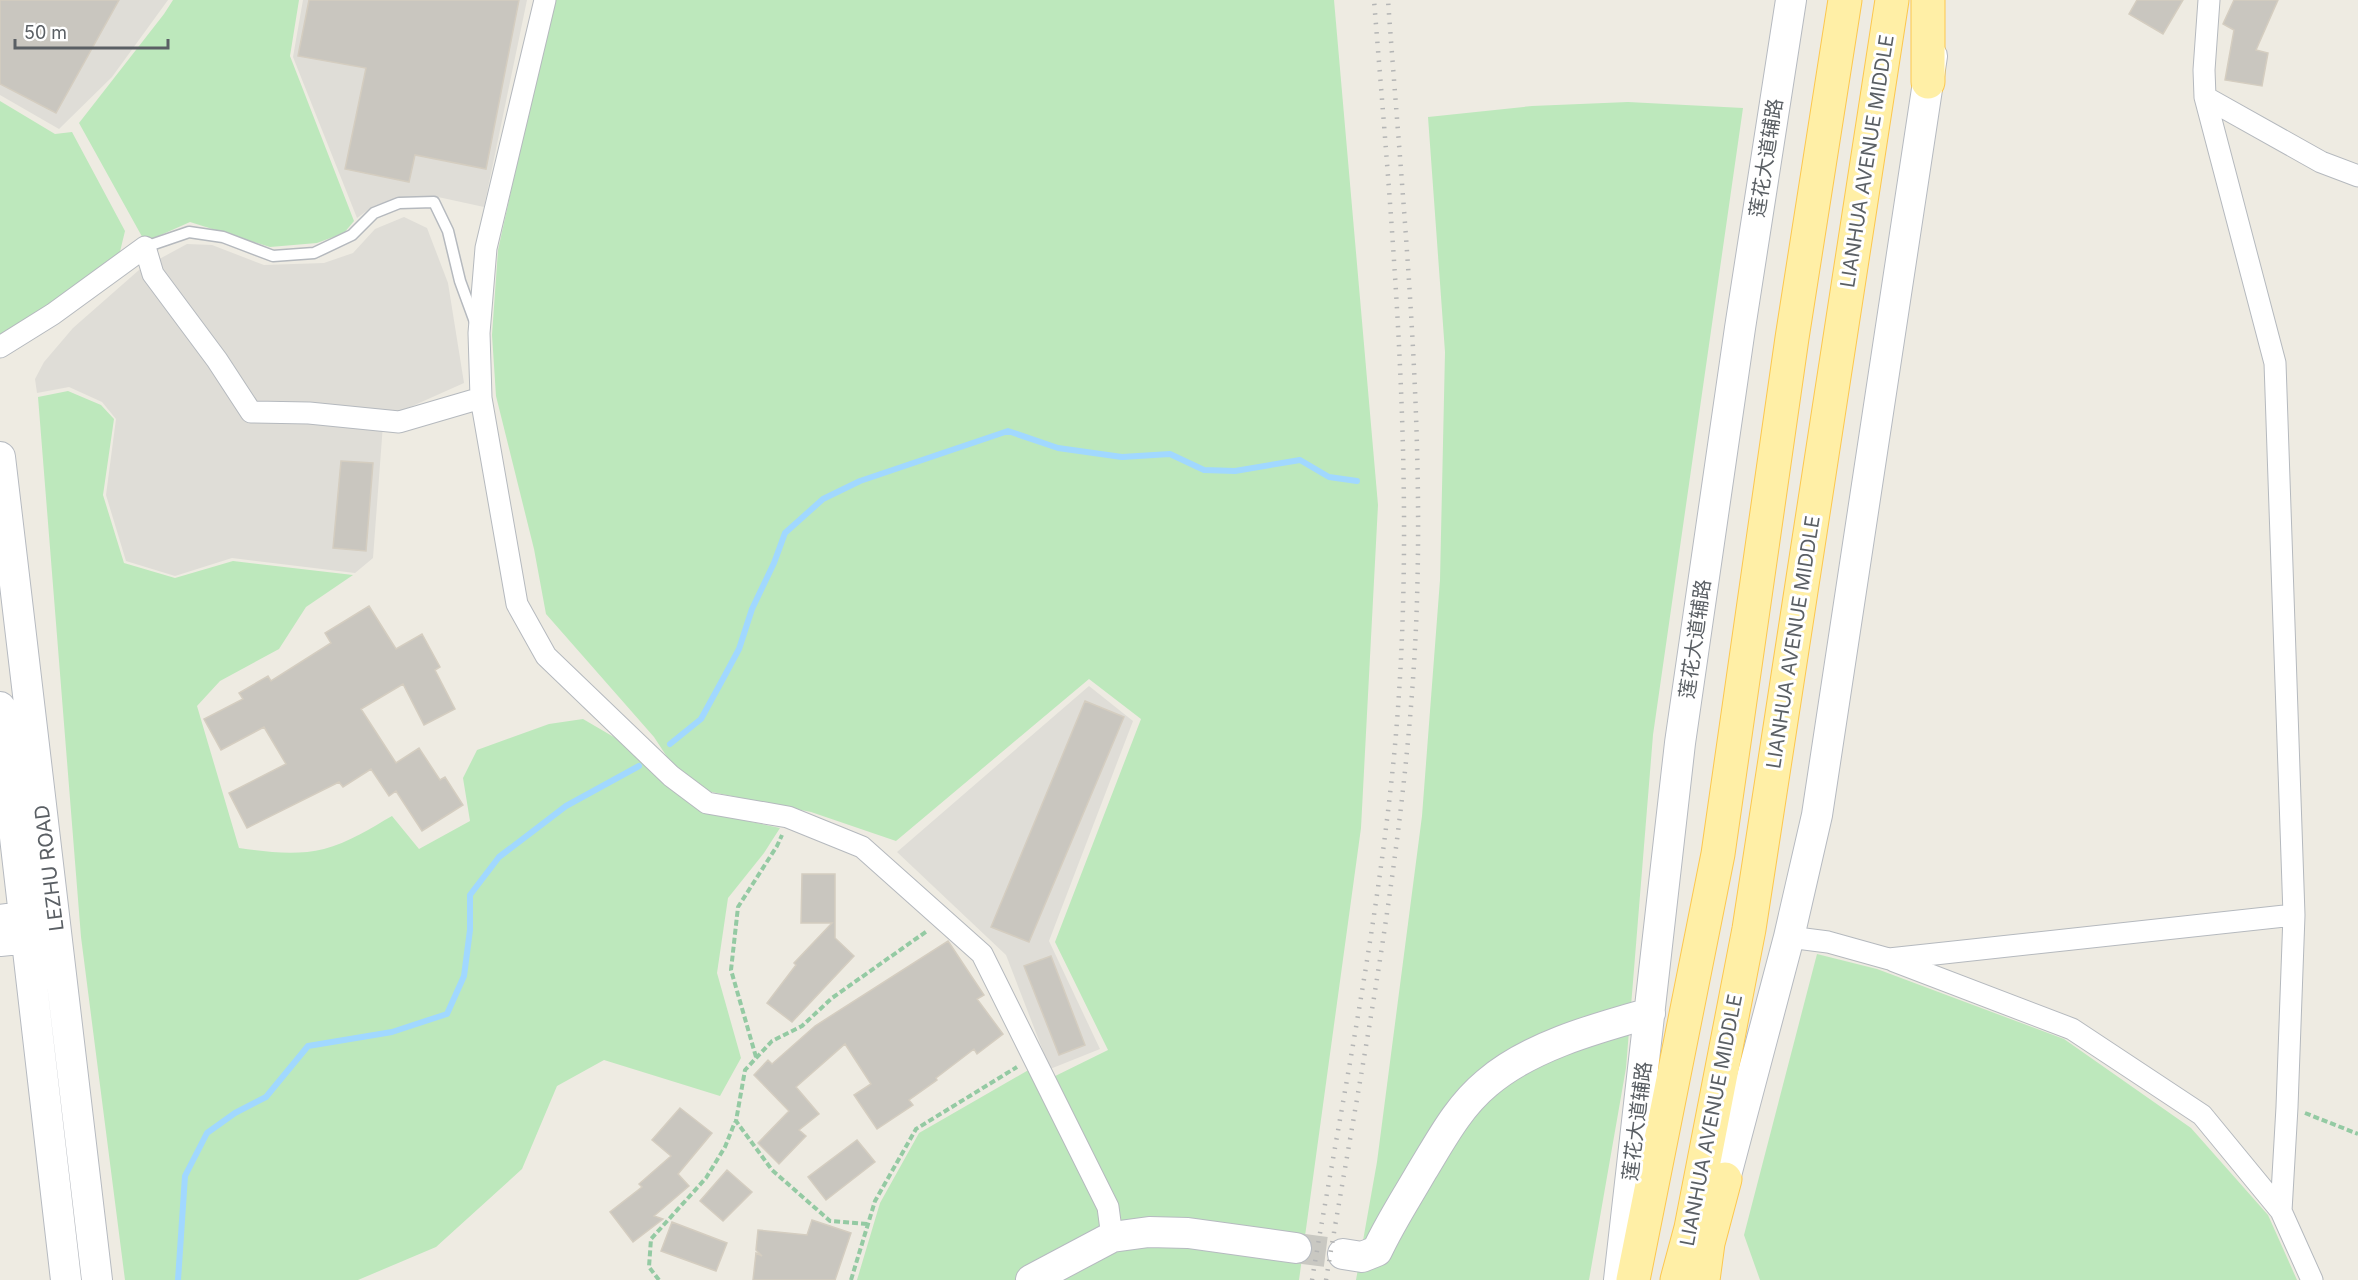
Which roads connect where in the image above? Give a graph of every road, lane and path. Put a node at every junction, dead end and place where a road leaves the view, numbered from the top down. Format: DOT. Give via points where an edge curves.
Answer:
graph roads {
  1 [pos="545,0"];
  2 [pos="1791,0"];
  3 [pos="1845,0"];
  4 [pos="1892,0"];
  5 [pos="1928,0"];
  6 [pos="1941,0"];
  7 [pos="2209,0"];
  8 [pos="1928,82"];
  9 [pos="2205,97"];
  10 [pos="2358,176"];
  11 [pos="145,247"];
  12 [pos="479,333"];
  13 [pos="0,346"];
  14 [pos="481,398"];
  15 [pos="0,457"];
  16 [pos="0,707"];
  17 [pos="788,817"];
  18 [pos="2294,915"];
  19 [pos="944,920"];
  20 [pos="55,924"];
  21 [pos="13,929"];
  22 [pos="1789,937"];
  23 [pos="1889,959"];
  24 [pos="1650,1013"];
  25 [pos="756,1058"];
  26 [pos="1034,1059"];
  27 [pos="2287,1107"];
  28 [pos="736,1121"];
  29 [pos="2358,1134"];
  30 [pos="1725,1179"];
  31 [pos="2281,1210"];
  32 [pos="867,1224"];
  33 [pos="1691,1228"];
  34 [pos="1112,1237"];
  35 [pos="1296,1248"];
  36 [pos="1343,1254"];
  37 [pos="66,1280"];
  38 [pos="98,1280"];
  39 [pos="659,1280"];
  40 [pos="851,1280"];
  41 [pos="1031,1280"];
  42 [pos="1619,1280"];
  43 [pos="1633,1280"];
  44 [pos="1677,1280"];
  45 [pos="1703,1280"];
  46 [pos="2312,1280"];
  1 -- 12 [label="street" via="486,248"];
  2 -- 24 [label="street, 莲花大道辅路" via="1680,743"];
  3 -- 43 [label="main road" via="1718,854"];
  4 -- 33 [label="main road, LIANHUA AVENUE MIDDLE" via="1749,929"];
  5 -- 8 [label="main road"];
  6 -- 8 [label="street"];
  7 -- 9 [label="street"];
  8 -- 22 [label="street" via="1817,815"];
  9 -- 10 [label="street" via="2321,162"];
  9 -- 18 [label="street" via="2275,363"];
  11 -- 12 [label="lane" via="189,231 223,237 273,256 314,252 352,235 374,213 399,203 434,202 448,231 460,281"];
  11 -- 13 [label="street" via="53,314"];
  11 -- 14 [label="street" via="153,274 251,412 309,413 399,423"];
  12 -- 14 [label="street"];
  14 -- 17 [label="street" via="518,604 546,656 671,776 707,803"];
  15 -- 20 [label="street, LEZHU ROAD"];
  16 -- 21 [label="street, LEZHU ROAD"];
  17 -- 19 [label="street" via="862,847"];
  17 -- 25 [label="path" via="777,846 738,906 731,970"];
  18 -- 23 [label="street"];
  18 -- 27 [label="street"];
  19 -- 25 [label="path" via="832,998 802,1026 772,1041"];
  19 -- 26 [label="street" via="982,954"];
  20 -- 21 [label="street"];
  20 -- 38 [label="street, LEZHU ROAD"];
  21 -- 37 [label="street, LEZHU ROAD"];
  22 -- 23 [label="street" via="1828,942"];
  22 -- 30 [label="street"];
  23 -- 31 [label="street" via="2072,1029 2202,1115"];
  24 -- 36 [label="street" via="1564,1040 1488,1081 1455,1118 1377,1251 1362,1257"];
  24 -- 42 [label="street, 莲花大道辅路"];
  25 -- 28 [label="path" via="746,1070"];
  26 -- 32 [label="path" via="916,1129 875,1200"];
  26 -- 34 [label="street" via="1108,1207"];
  27 -- 29 [label="path"];
  27 -- 31 [label="street"];
  28 -- 32 [label="path" via="772,1170 821,1215 830,1221"];
  28 -- 39 [label="path" via="706,1178 651,1239 649,1267"];
  30 -- 33 [label="main road"];
  30 -- 45 [label="main road"];
  31 -- 46 [label="street"];
  32 -- 40 [label="path"];
  33 -- 44 [label="main road, LIANHUA AVENUE MIDDLE"];
  34 -- 35 [label="street" via="1149,1232 1188,1233"];
  34 -- 41 [label="street"];
}
